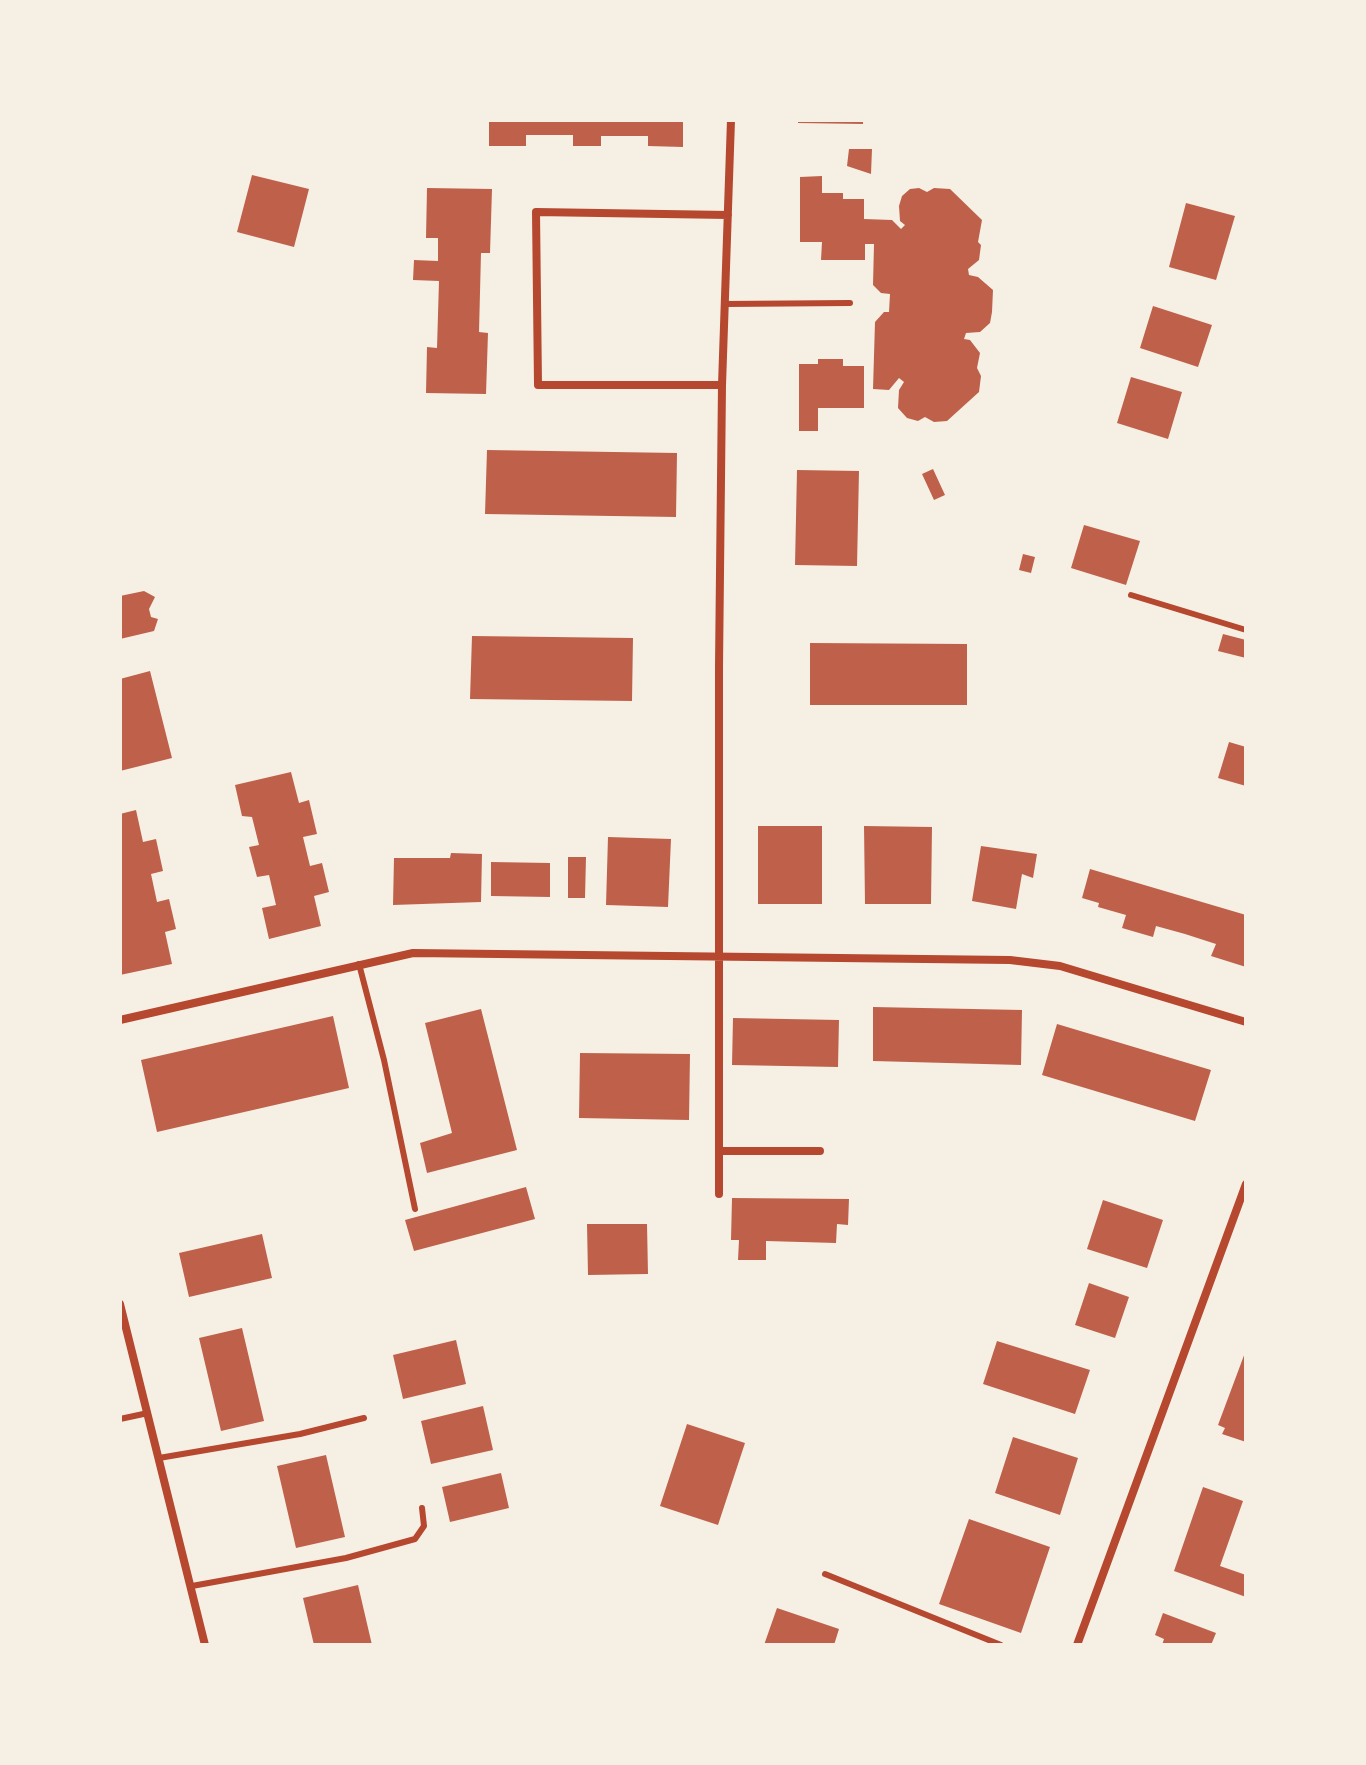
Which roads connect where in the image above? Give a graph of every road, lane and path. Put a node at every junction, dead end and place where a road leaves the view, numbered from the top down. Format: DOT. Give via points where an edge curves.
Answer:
graph roads {
  1 [pos="731,120"];
  2 [pos="728,215"];
  3 [pos="850,303"];
  4 [pos="725,304"];
  5 [pos="722,385"];
  6 [pos="1131,595"];
  7 [pos="1246,630"];
  8 [pos="719,955"];
  9 [pos="359,964"];
  10 [pos="120,1020"];
  11 [pos="1246,1022"];
  12 [pos="719,1151"];
  13 [pos="820,1151"];
  14 [pos="1246,1184"];
  15 [pos="719,1194"];
  16 [pos="415,1209"];
  17 [pos="120,1304"];
  18 [pos="148,1413"];
  19 [pos="364,1418"];
  20 [pos="120,1419"];
  21 [pos="159,1458"];
  22 [pos="422,1508"];
  23 [pos="825,1574"];
  24 [pos="192,1586"];
  25 [pos="205,1645"];
  26 [pos="1001,1645"];
  27 [pos="1077,1645"];
  1 -- 2 [label="street"];
  2 -- 4 [label="street"];
  2 -- 5 [label="street" via="536,212 538,385"];
  3 -- 4 [label="lane"];
  4 -- 5 [label="street"];
  5 -- 8 [label="street"];
  6 -- 7 [label="lane"];
  8 -- 9 [label="street" via="413,953"];
  8 -- 11 [label="street" via="1010,960 1060,966"];
  8 -- 12 [label="street"];
  9 -- 10 [label="street"];
  9 -- 16 [label="lane"];
  12 -- 13 [label="street"];
  12 -- 15 [label="street"];
  14 -- 27 [label="street"];
  17 -- 18 [label="street"];
  18 -- 20 [label="lane"];
  18 -- 21 [label="street"];
  19 -- 21 [label="lane"];
  21 -- 24 [label="street"];
  22 -- 24 [label="lane" via="424,1526 415,1539 346,1558"];
  23 -- 26 [label="lane"];
  24 -- 25 [label="street"];
}
